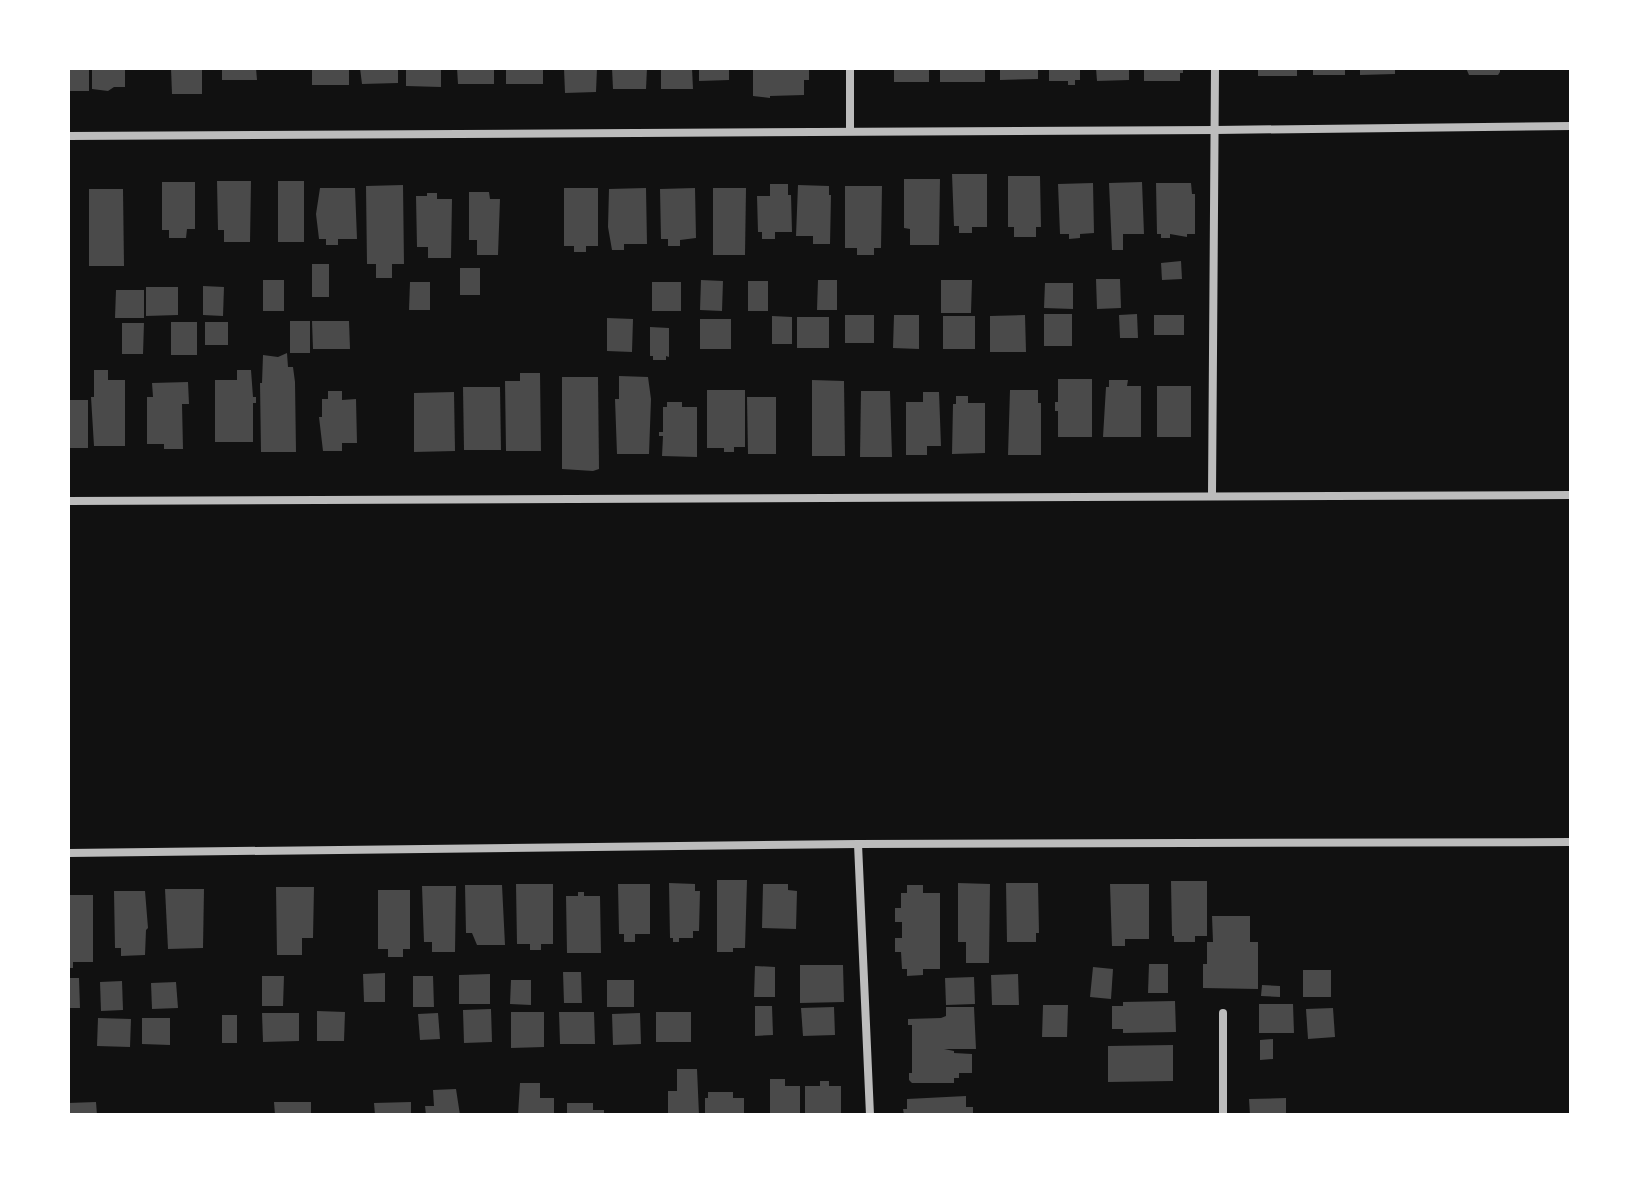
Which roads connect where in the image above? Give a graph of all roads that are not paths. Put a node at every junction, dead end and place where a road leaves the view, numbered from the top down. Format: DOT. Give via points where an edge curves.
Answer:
graph roads {
  1 [pos="850,68"];
  2 [pos="1215,68"];
  3 [pos="1571,126"];
  4 [pos="1215,130"];
  5 [pos="850,131"];
  6 [pos="68,136"];
  7 [pos="1212,495"];
  8 [pos="1571,495"];
  9 [pos="68,501"];
  10 [pos="1571,842"];
  11 [pos="858,844"];
  12 [pos="68,853"];
  13 [pos="1223,1013"];
  14 [pos="870,1115"];
  15 [pos="1223,1115"];
  1 -- 5 [label="street"];
  2 -- 4 [label="street"];
  3 -- 4 [label="street"];
  4 -- 5 [label="street"];
  4 -- 7 [label="street"];
  5 -- 6 [label="street"];
  7 -- 8 [label="street"];
  7 -- 9 [label="street"];
  10 -- 11 [label="street"];
  11 -- 12 [label="street"];
  11 -- 14 [label="street"];
  13 -- 15 [label="street"];
}
